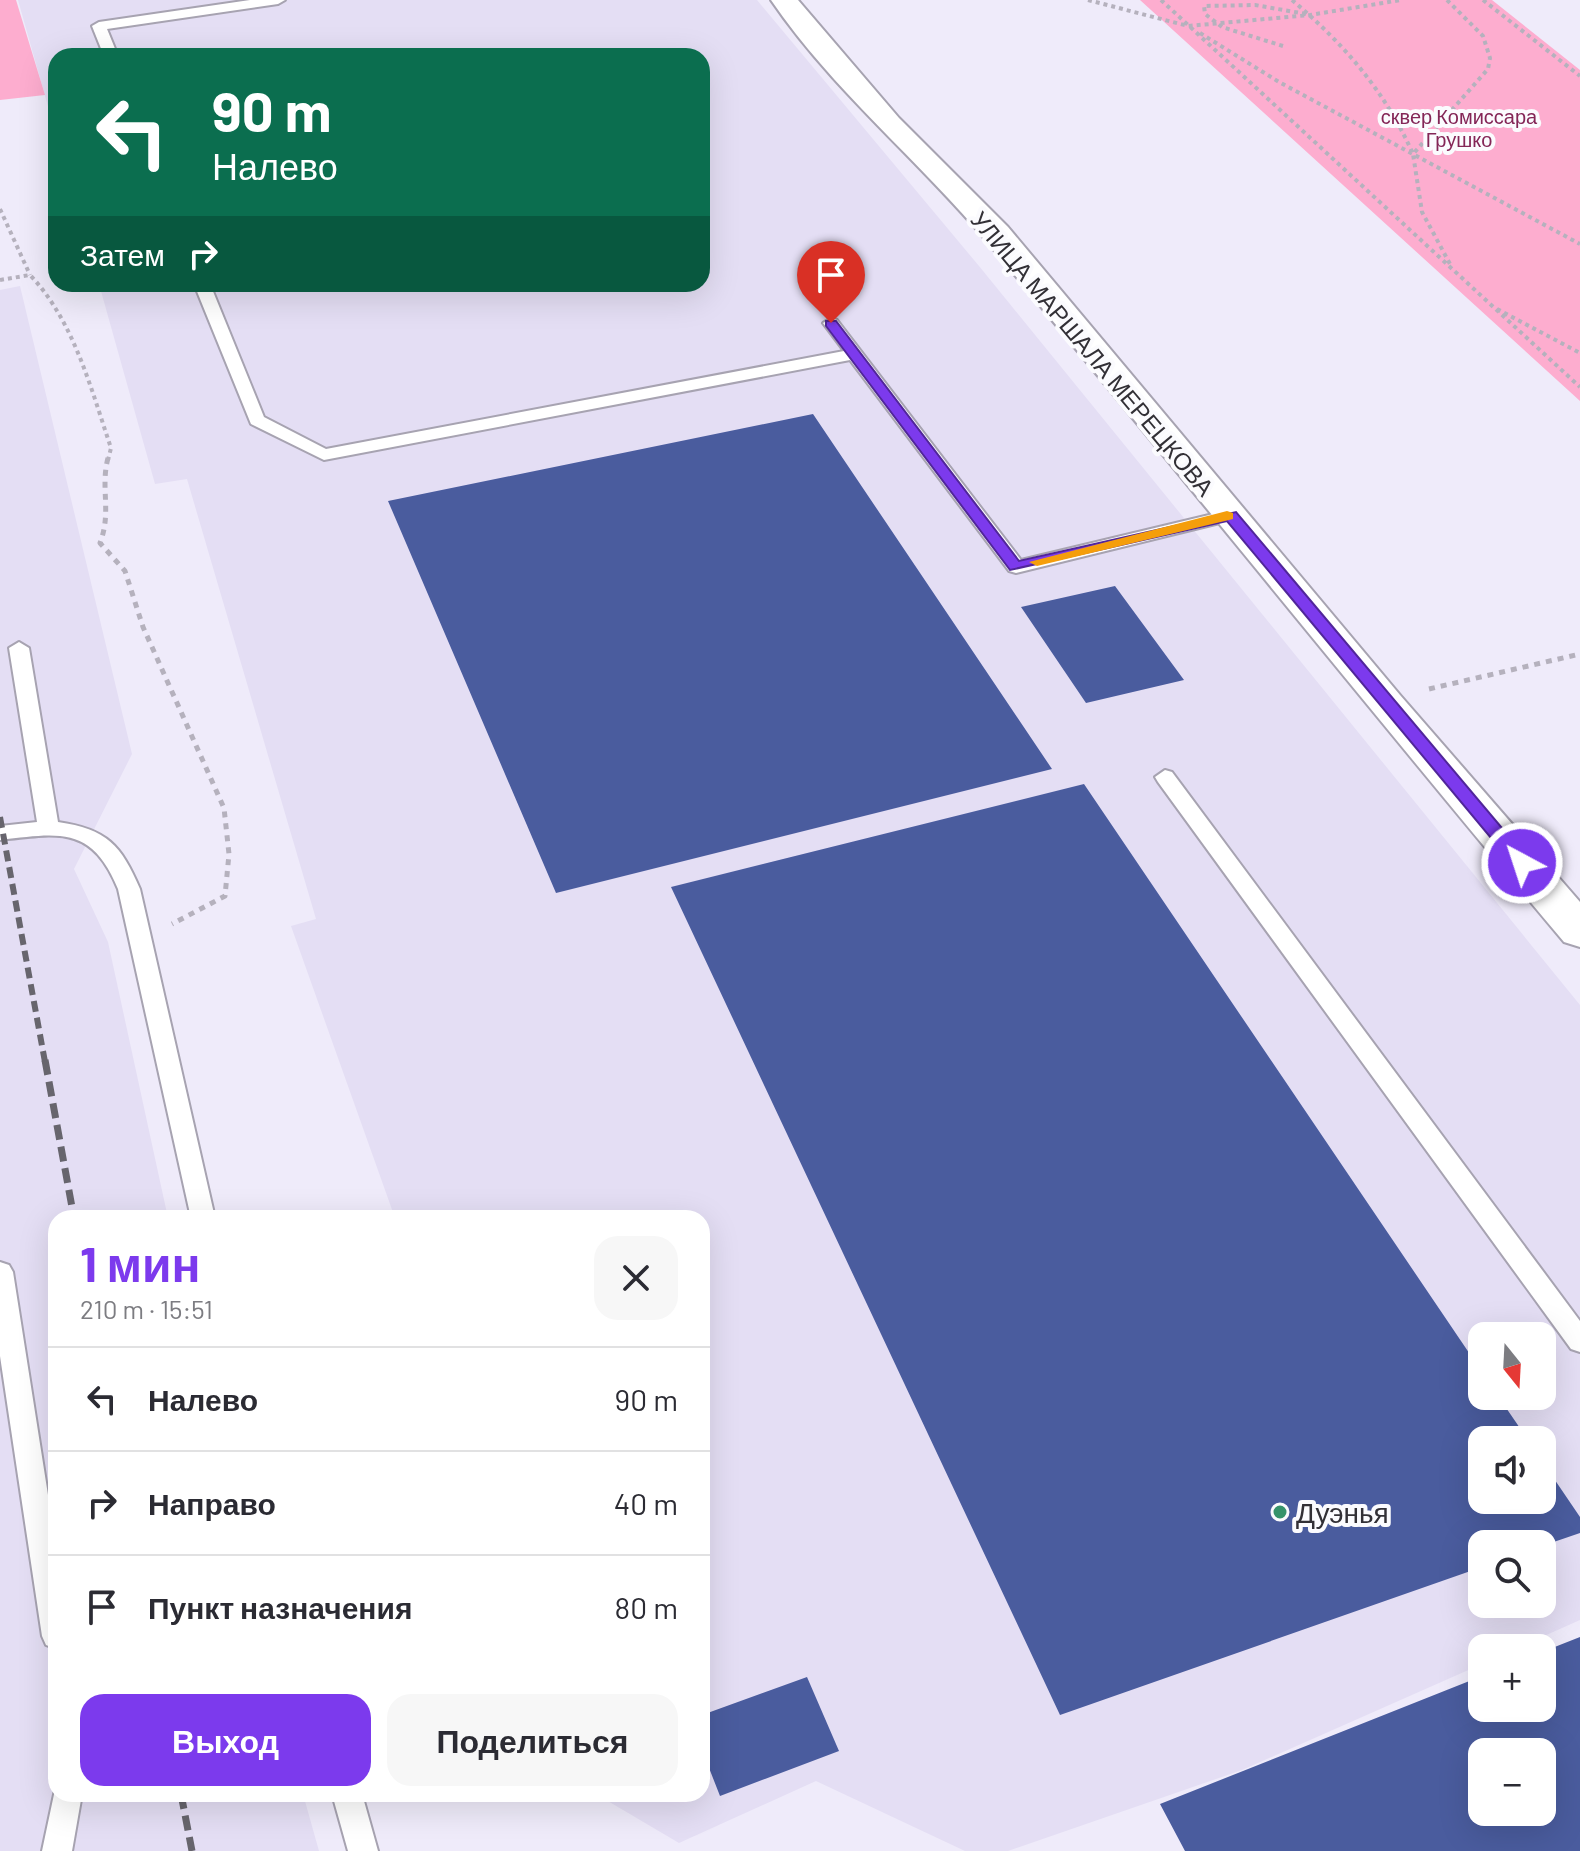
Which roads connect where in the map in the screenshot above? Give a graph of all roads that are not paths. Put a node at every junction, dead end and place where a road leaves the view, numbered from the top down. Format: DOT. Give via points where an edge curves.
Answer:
graph roads {
  1 [pos="278,0"];
  2 [pos="784,0"];
  3 [pos="108,48"];
  4 [pos="205,292"];
  5 [pos="831,323"];
  6 [pos="854,354"];
  7 [pos="1230,515"];
  8 [pos="19,648"];
  9 [pos="1165,777"];
  10 [pos="48,827"];
  11 [pos="0,833"];
  12 [pos="1580,931"];
  13 [pos="201,1210"];
  14 [pos="0,1272"];
  15 [pos="1580,1341"];
  16 [pos="48,1584"];
  17 [pos="66,1802"];
  18 [pos="349,1802"];
  19 [pos="57,1851"];
  20 [pos="363,1851"];
  1 -- 3 [label="lane" via="99,26"];
  2 -- 7 [label="street, УЛИЦА МАРШАЛА МЕРЕЦКОВА" via="889,124 997,234"];
  4 -- 6 [label="lane" via="257,420 324,455"];
  5 -- 6 [label="lane"];
  6 -- 7 [label="lane" via="1016,567"];
  7 -- 12 [label="street, УЛИЦА МАРШАЛА МЕРЕЦКОВА"];
  8 -- 10 [label="lane"];
  9 -- 15 [label="lane"];
  10 -- 11 [label="lane"];
  10 -- 13 [label="lane" via="73,831 110,850 129,889"];
  14 -- 16 [label="lane"];
  17 -- 19 [label="lane"];
  18 -- 20 [label="lane"];
}
